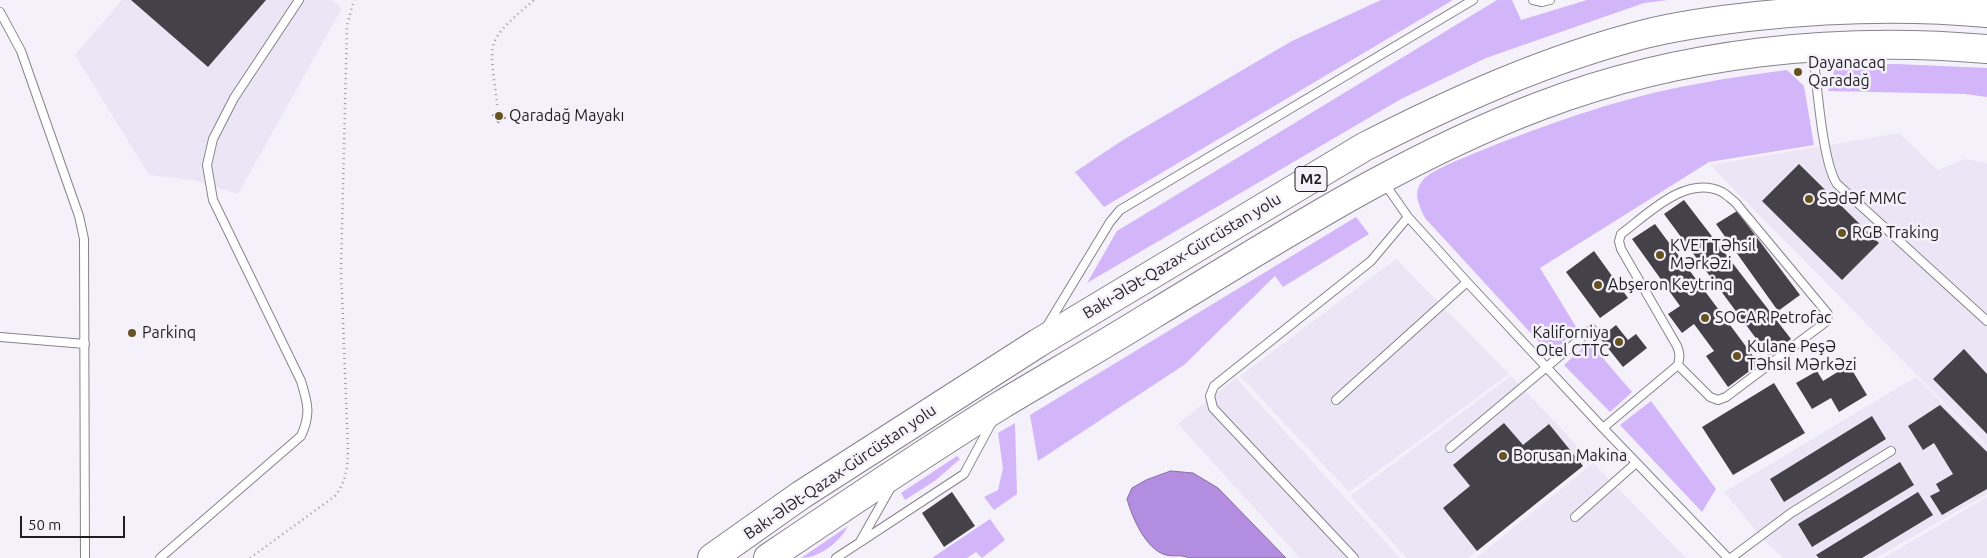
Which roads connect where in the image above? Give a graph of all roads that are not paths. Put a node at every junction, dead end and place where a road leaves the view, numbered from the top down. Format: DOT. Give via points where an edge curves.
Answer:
graph roads {
  1 [pos="299,0"];
  2 [pos="1473,0"];
  3 [pos="1534,0"];
  4 [pos="1550,0"];
  5 [pos="1987,7"];
  6 [pos="1979,8"];
  7 [pos="0,12"];
  8 [pos="1812,47"];
  9 [pos="1987,49"];
  10 [pos="1382,179"];
  11 [pos="1408,217"];
  12 [pos="1467,282"];
  13 [pos="1987,321"];
  14 [pos="1592,329"];
  15 [pos="0,337"];
  16 [pos="1038,343"];
  17 [pos="85,344"];
  18 [pos="1678,364"];
  19 [pos="1548,368"];
  20 [pos="1336,400"];
  21 [pos="1000,406"];
  22 [pos="1603,428"];
  23 [pos="1450,448"];
  24 [pos="1891,450"];
  25 [pos="1636,463"];
  26 [pos="902,468"];
  27 [pos="1575,517"];
  28 [pos="860,542"];
  29 [pos="85,558"];
  30 [pos="160,558"];
  31 [pos="712,558"];
  32 [pos="768,558"];
  33 [pos="836,558"];
  34 [pos="1354,558"];
  35 [pos="1730,558"];
  1 -- 30 [label="lane" via="234,98 213,139 207,165 213,200 301,381 307,401 308,422 301,436"];
  2 -- 16 [label="lane" via="1120,210 1086,260"];
  3 -- 4 [label="lane"];
  5 -- 6 [label="lane"];
  6 -- 16 [label="highway, Bakı-Ələt-Qazax-Gürcüstan yolu / M2" via="1805,11 1699,23 1590,50 1528,72 1364,147"];
  7 -- 17 [label="lane" via="21,51 79,216 86,259"];
  8 -- 9 [label="highway, Bakı-Ələt-Qazax-Gürcüstan yolu / M2" via="1889,45"];
  8 -- 10 [label="highway, Bakı-Ələt-Qazax-Gürcüstan yolu / M2" via="1704,60 1604,85 1540,106"];
  8 -- 13 [label="lane" via="1825,146 1833,178"];
  10 -- 11 [label="lane"];
  10 -- 21 [label="highway, Bakı-Ələt-Qazax-Gürcüstan yolu / M2"];
  11 -- 12 [label="lane"];
  11 -- 34 [label="lane" via="1371,261 1214,386 1210,396 1213,408"];
  12 -- 19 [label="lane"];
  12 -- 20 [label="lane"];
  14 -- 19 [label="lane"];
  15 -- 17 [label="lane"];
  16 -- 31 [label="highway, Bakı-Ələt-Qazax-Gürcüstan yolu / M2" via="810,490"];
  17 -- 29 [label="lane"];
  18 -- 18 [label="lane" via="1680,352 1626,260 1619,240 1621,234 1676,193 1705,188 1722,192 1735,202 1828,314 1827,321 1718,400 1710,397"];
  18 -- 22 [label="lane"];
  19 -- 22 [label="lane"];
  19 -- 23 [label="lane"];
  21 -- 26 [label="highway, Bakı-Ələt-Qazax-Gürcüstan yolu / M2"];
  21 -- 28 [label="lane" via="964,474"];
  22 -- 25 [label="lane"];
  24 -- 35 [label="lane" via="1791,513"];
  25 -- 27 [label="lane"];
  25 -- 35 [label="lane"];
  26 -- 28 [label="lane"];
  26 -- 32 [label="highway, Bakı-Ələt-Qazax-Gürcüstan yolu / M2"];
  28 -- 33 [label="lane"];
}
